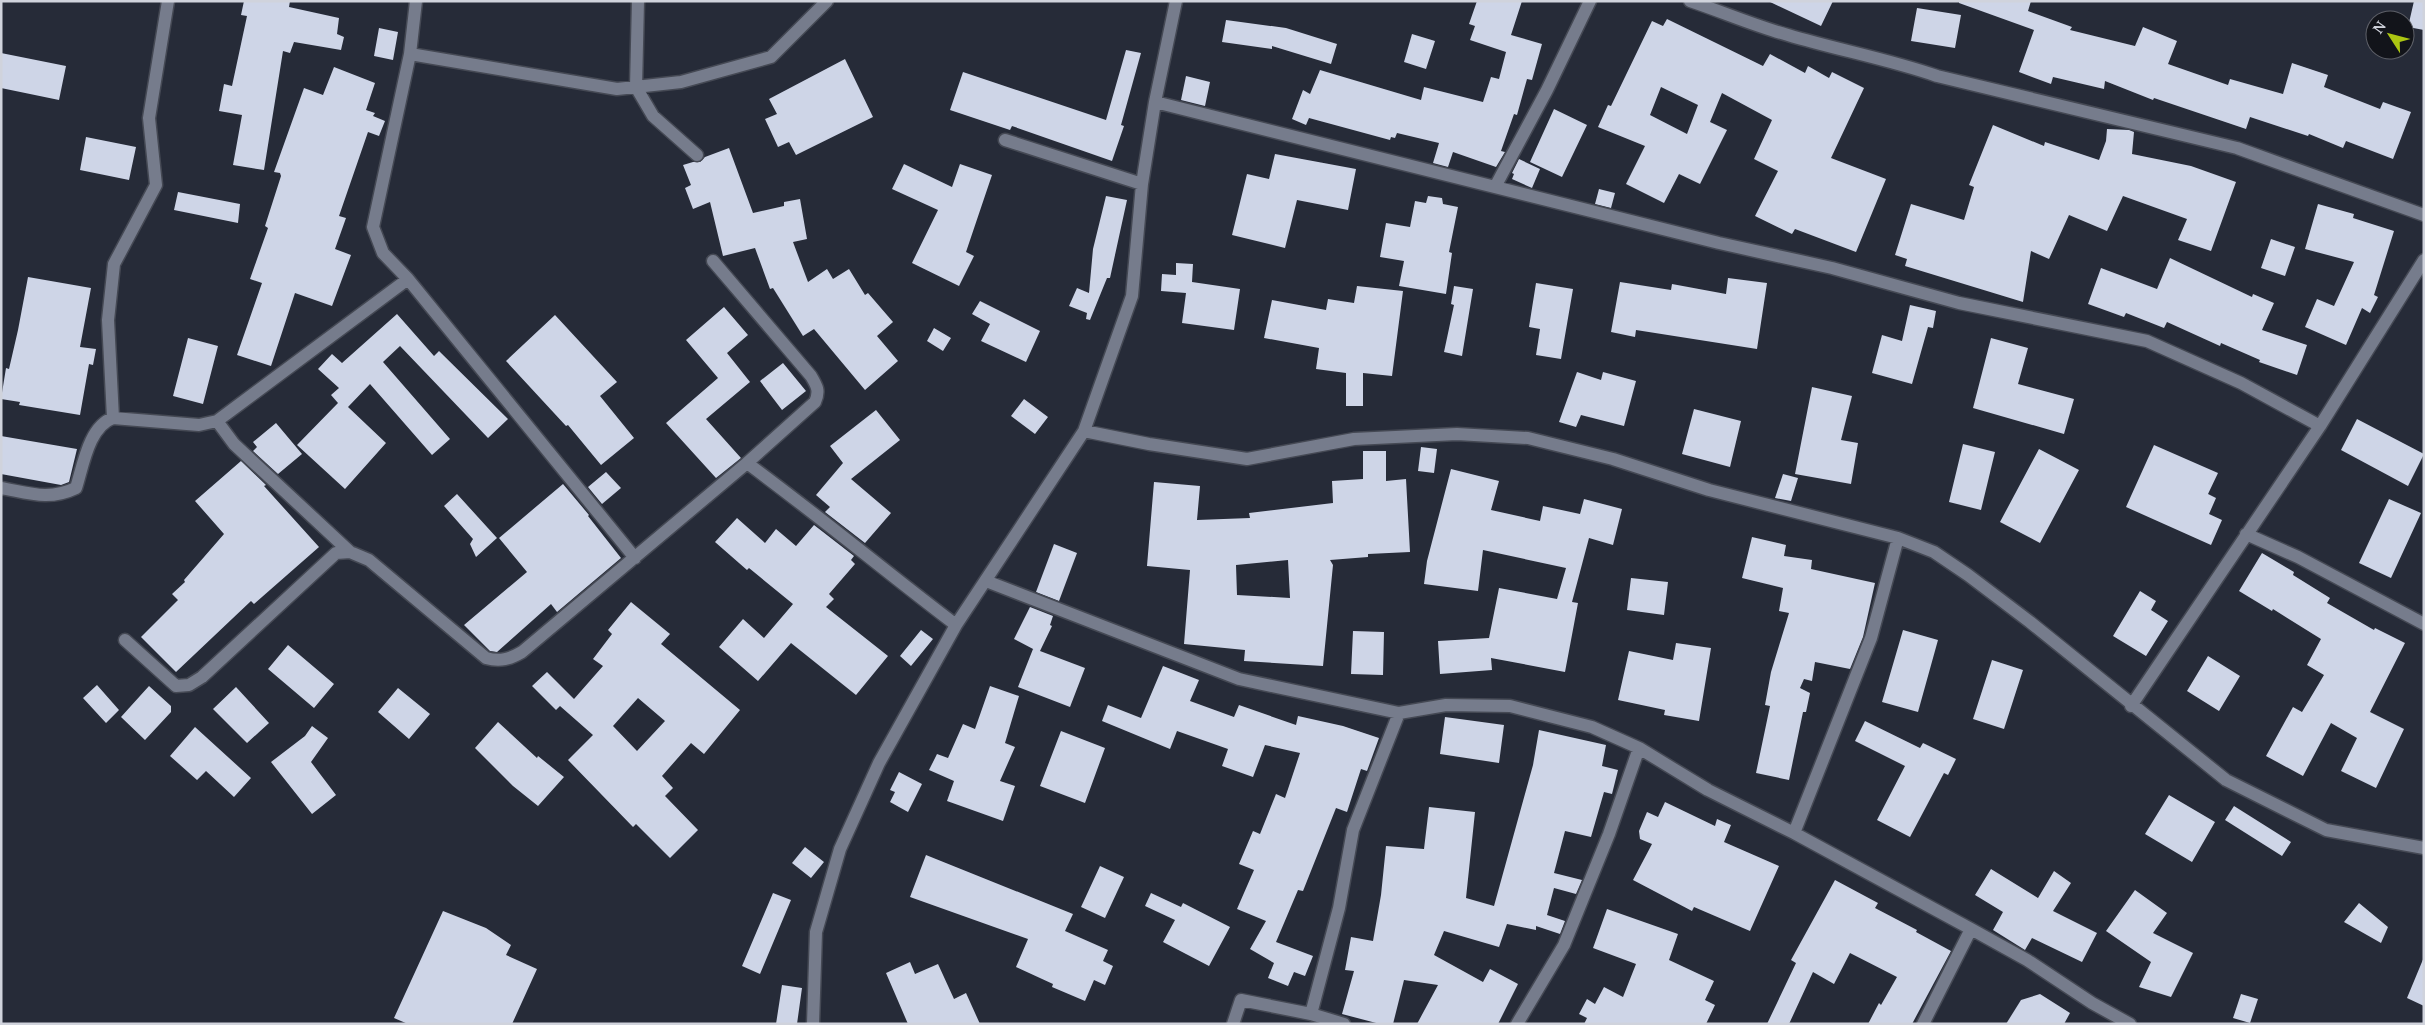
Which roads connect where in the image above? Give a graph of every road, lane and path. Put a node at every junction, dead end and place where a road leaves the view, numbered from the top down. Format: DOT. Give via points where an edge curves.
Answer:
graph roads {
  1 [pos="168,1"];
  2 [pos="416,1"];
  3 [pos="638,1"];
  4 [pos="827,1"];
  5 [pos="1176,1"];
  6 [pos="1590,1"];
  7 [pos="1690,1"];
  8 [pos="410,54"];
  9 [pos="636,87"];
  10 [pos="1155,102"];
  11 [pos="1005,140"];
  12 [pos="697,155"];
  13 [pos="1142,184"];
  14 [pos="1495,187"];
  15 [pos="2424,216"];
  16 [pos="2424,260"];
  17 [pos="713,261"];
  18 [pos="408,279"];
  19 [pos="113,418"];
  20 [pos="217,421"];
  21 [pos="2320,426"];
  22 [pos="1084,431"];
  23 [pos="747,463"];
  24 [pos="1,488"];
  25 [pos="2246,534"];
  26 [pos="1898,538"];
  27 [pos="350,552"];
  28 [pos="635,558"];
  29 [pos="986,581"];
  30 [pos="2424,624"];
  31 [pos="956,625"];
  32 [pos="125,640"];
  33 [pos="2131,706"];
  34 [pos="1399,713"];
  35 [pos="1639,748"];
  36 [pos="1794,833"];
  37 [pos="2424,848"];
  38 [pos="1971,929"];
  39 [pos="1311,1014"];
  40 [pos="813,1024"];
  41 [pos="1233,1024"];
  42 [pos="1344,1024"];
  43 [pos="1517,1024"];
  44 [pos="1923,1024"];
  45 [pos="2130,1024"];
  1 -- 19 [label="street" via="149,118 156,185 114,264 108,320"];
  2 -- 8 [label="street"];
  3 -- 9 [label="street"];
  4 -- 9 [label="street" via="771,57 681,82"];
  5 -- 10 [label="street"];
  6 -- 14 [label="street"];
  7 -- 15 [label="street" via="1846,52 2237,148"];
  8 -- 9 [label="street" via="617,89"];
  8 -- 18 [label="street" via="373,227 383,253"];
  9 -- 12 [label="street" via="653,116"];
  10 -- 13 [label="street"];
  10 -- 14 [label="street"];
  11 -- 13 [label="street"];
  13 -- 22 [label="street" via="1132,296"];
  14 -- 21 [label="street" via="1832,268 1959,303 2147,341 2240,383"];
  16 -- 21 [label="street"];
  17 -- 23 [label="street" via="818,387 815,402"];
  18 -- 20 [label="street"];
  18 -- 28 [label="street"];
  19 -- 20 [label="street" via="199,425"];
  19 -- 24 [label="street" via="105,420 96,430 76,488 61,495 39,495"];
  20 -- 27 [label="street" via="234,444"];
  21 -- 25 [label="street"];
  22 -- 26 [label="street" via="1247,459 1354,440 1457,434 1528,438 1613,459 1766,506"];
  22 -- 29 [label="street"];
  23 -- 28 [label="street"];
  23 -- 31 [label="street"];
  25 -- 30 [label="street" via="2298,557"];
  25 -- 33 [label="street"];
  26 -- 33 [label="street" via="1934,552 1968,575"];
  26 -- 36 [label="street" via="1871,638"];
  27 -- 28 [label="street" via="369,560 486,658 496,661 510,659 522,652"];
  27 -- 32 [label="street" via="336,553 202,677 189,685 176,686"];
  29 -- 31 [label="street"];
  29 -- 34 [label="street" via="1239,679"];
  31 -- 40 [label="street" via="879,762 840,850 816,932"];
  33 -- 37 [label="street" via="2226,780 2326,830"];
  34 -- 35 [label="street" via="1446,705 1510,706 1592,727"];
  34 -- 39 [label="street" via="1352,830 1338,908"];
  35 -- 36 [label="street" via="1708,790"];
  35 -- 43 [label="street" via="1609,834 1564,945"];
  36 -- 38 [label="street"];
  38 -- 44 [label="street"];
  38 -- 45 [label="street"];
  39 -- 41 [label="street" via="1241,1000"];
  39 -- 42 [label="street"];
}
